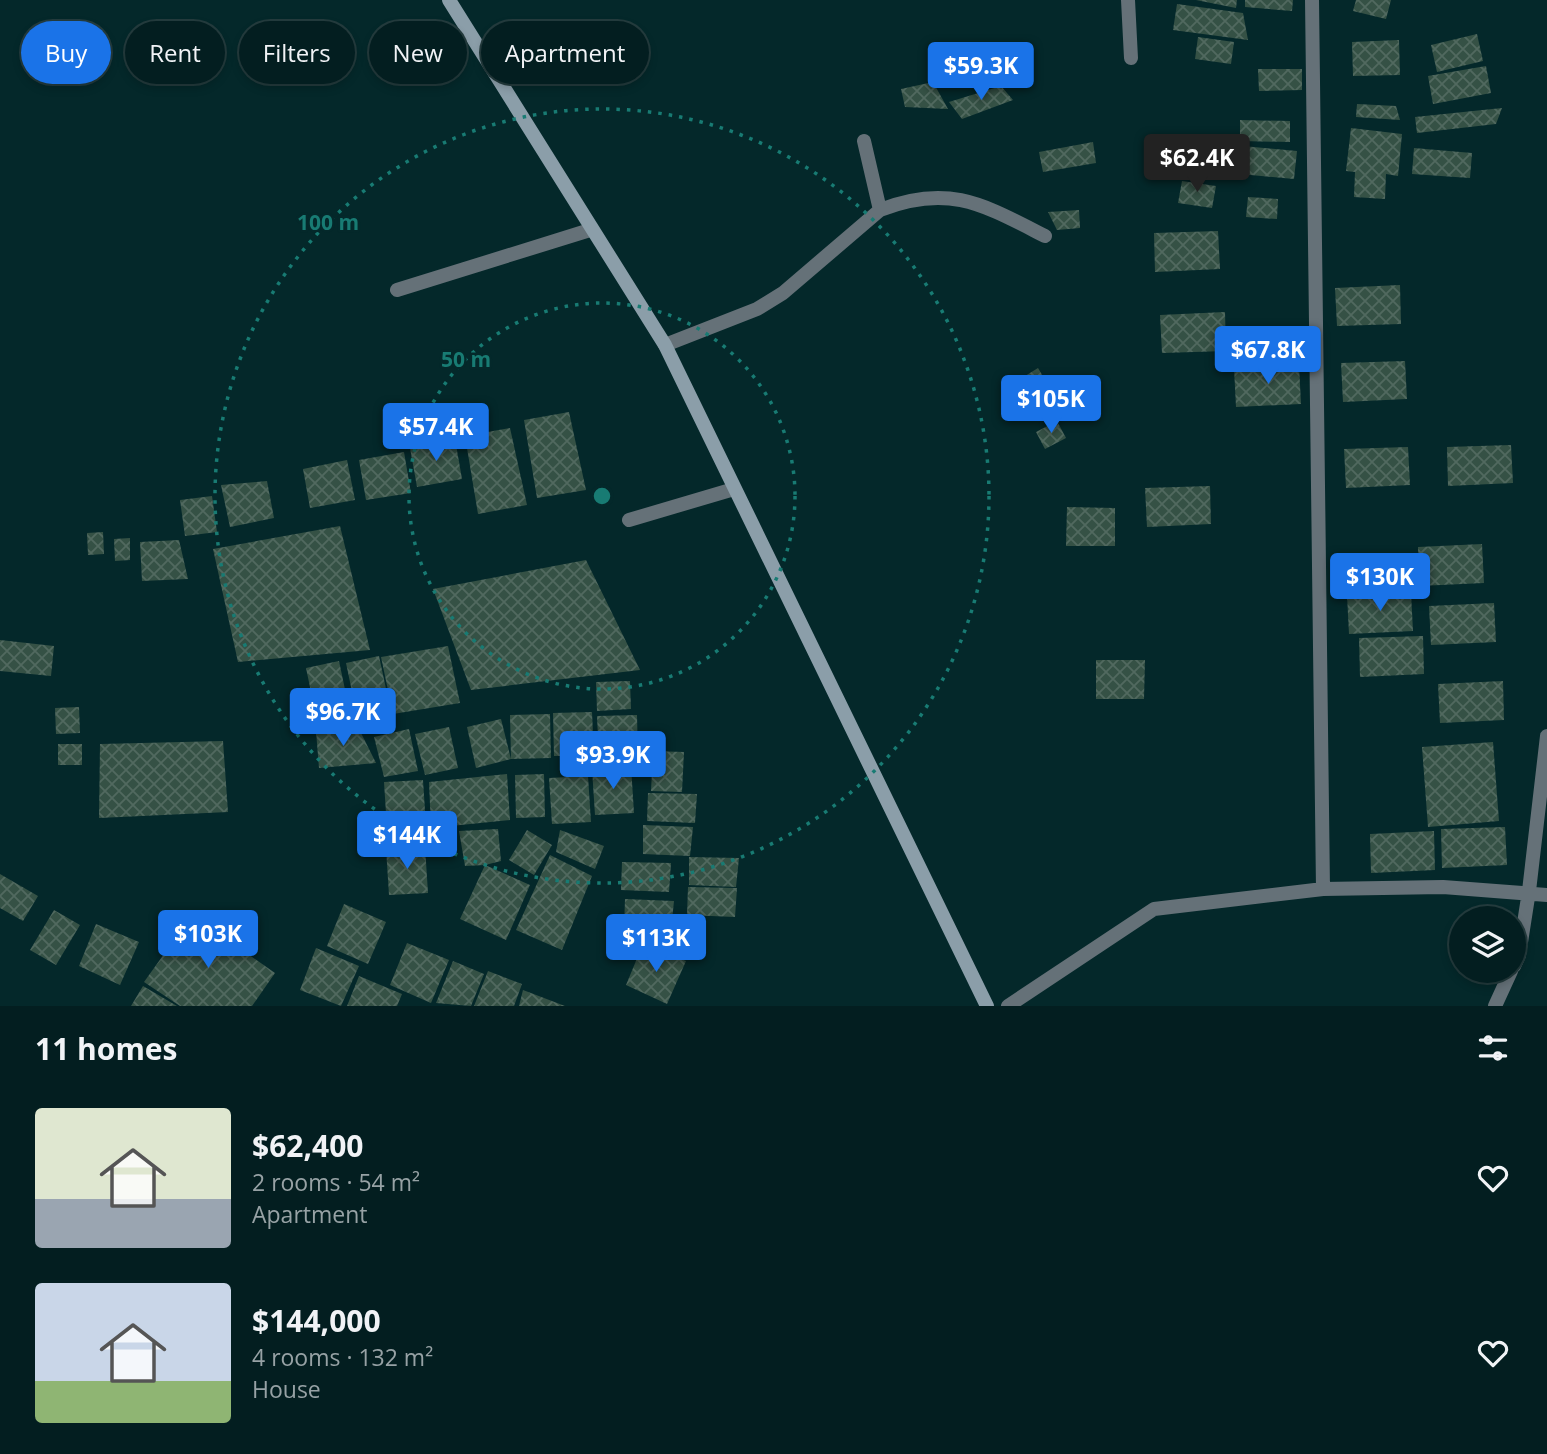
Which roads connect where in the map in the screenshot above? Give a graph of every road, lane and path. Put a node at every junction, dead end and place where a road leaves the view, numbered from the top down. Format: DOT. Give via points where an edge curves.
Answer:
graph roads {
  1 [pos="449,0"];
  2 [pos="1128,0"];
  3 [pos="1312,0"];
  4 [pos="1131,58"];
  5 [pos="864,141"];
  6 [pos="880,210"];
  7 [pos="590,230"];
  8 [pos="1045,236"];
  9 [pos="397,290"];
  10 [pos="665,345"];
  11 [pos="734,489"];
  12 [pos="629,520"];
  13 [pos="1547,736"];
  14 [pos="1323,889"];
  15 [pos="1529,891"];
  16 [pos="1547,895"];
  17 [pos="1526,910"];
  18 [pos="1506,983"];
  19 [pos="987,1006"];
  20 [pos="1008,1006"];
  21 [pos="1495,1006"];
  1 -- 7 [label="main road"];
  2 -- 4 [label="street"];
  3 -- 14 [label="street"];
  5 -- 6 [label="street"];
  6 -- 8 [label="street" via="939,196 974,202"];
  6 -- 10 [label="street" via="783,293 757,309"];
  7 -- 9 [label="street"];
  7 -- 10 [label="main road"];
  10 -- 11 [label="main road"];
  11 -- 12 [label="street"];
  11 -- 19 [label="main road"];
  13 -- 15 [label="street"];
  14 -- 15 [label="street"];
  14 -- 20 [label="street" via="1154,909"];
  15 -- 16 [label="street"];
  15 -- 17 [label="street"];
  18 -- 21 [label="street"];
}
